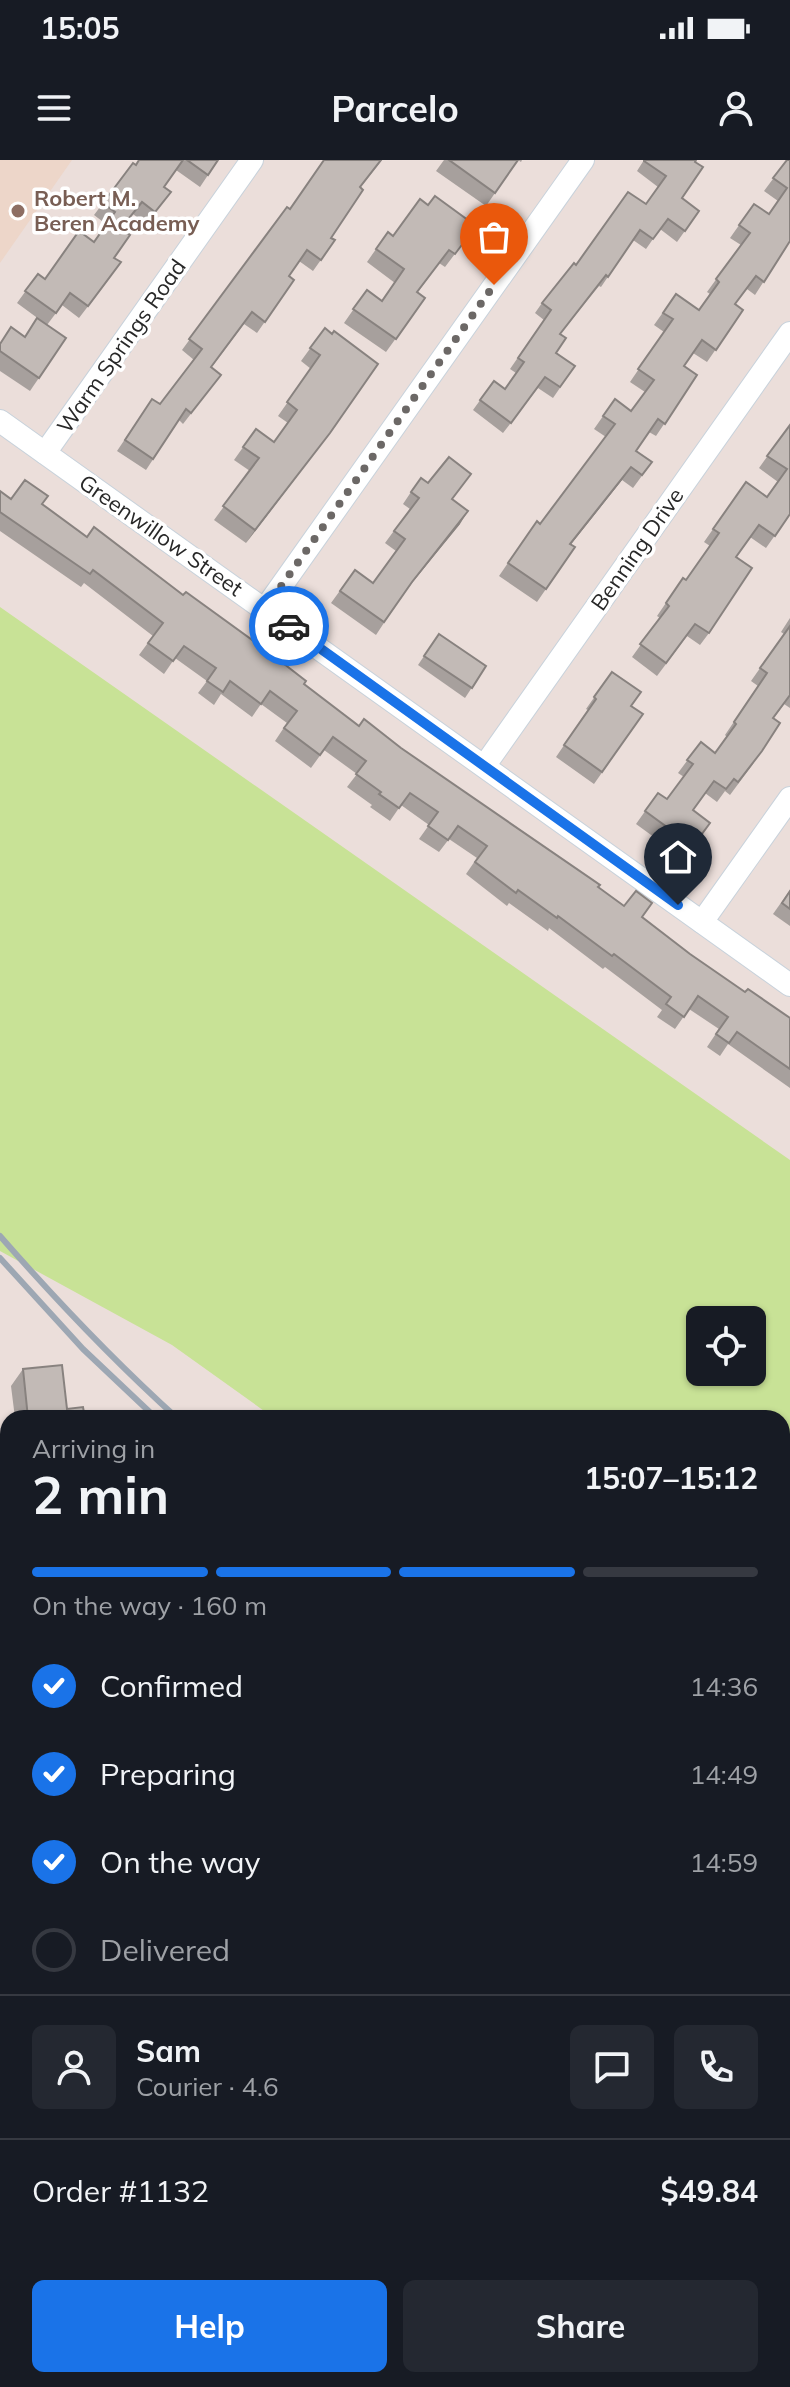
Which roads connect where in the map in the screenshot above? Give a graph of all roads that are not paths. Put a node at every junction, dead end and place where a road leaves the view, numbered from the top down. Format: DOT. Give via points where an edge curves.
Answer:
graph roads {
  1 [pos="252,160"];
  2 [pos="583,160"];
  3 [pos="790,333"];
  4 [pos="0,421"];
  5 [pos="45,453"];
  6 [pos="265,609"];
  7 [pos="485,765"];
  8 [pos="790,798"];
  9 [pos="702,922"];
  10 [pos="790,985"];
  1 -- 5 [label="street, Warm Springs Road"];
  2 -- 6 [label="street"];
  3 -- 7 [label="street, Benning Drive"];
  4 -- 5 [label="street, Greenwillow Street"];
  5 -- 6 [label="street, Greenwillow Street"];
  6 -- 7 [label="street, Greenwillow Street"];
  7 -- 9 [label="street, Greenwillow Street"];
  8 -- 9 [label="street"];
  9 -- 10 [label="street, Greenwillow Street"];
}
